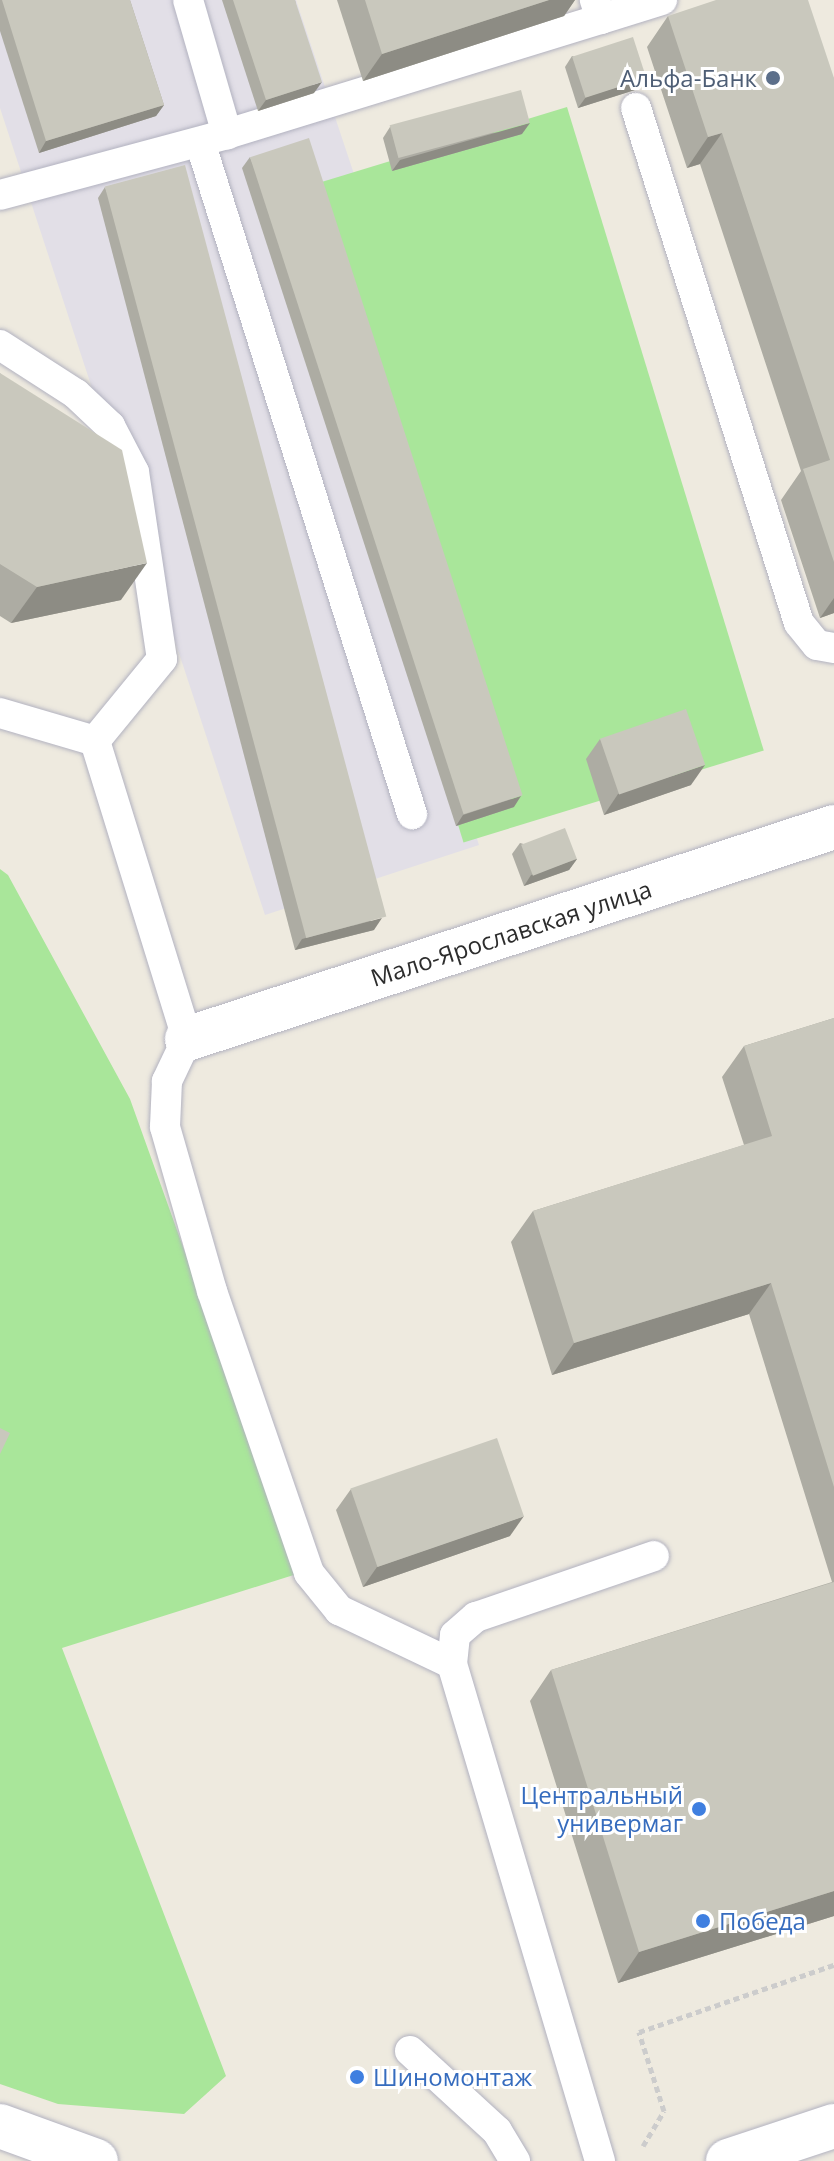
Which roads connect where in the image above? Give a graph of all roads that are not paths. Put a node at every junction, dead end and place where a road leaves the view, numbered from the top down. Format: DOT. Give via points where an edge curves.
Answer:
graph roads {
  1 [pos="188,0"];
  2 [pos="662,0"];
  3 [pos="598,10"];
  4 [pos="636,108"];
  5 [pos="214,138"];
  6 [pos="0,195"];
  7 [pos="0,345"];
  8 [pos="834,648"];
  9 [pos="0,713"];
  10 [pos="95,741"];
  11 [pos="412,814"];
  12 [pos="834,827"];
  13 [pos="187,1039"];
  14 [pos="654,1556"];
  15 [pos="452,1664"];
  16 [pos="410,2051"];
  17 [pos="0,2126"];
  18 [pos="834,2126"];
  19 [pos="96,2161"];
  20 [pos="515,2161"];
  21 [pos="600,2161"];
  22 [pos="728,2161"];
  1 -- 5 [label="lane"];
  2 -- 3 [label="lane"];
  3 -- 5 [label="lane"];
  4 -- 8 [label="lane" via="799,623 817,645"];
  5 -- 6 [label="lane"];
  5 -- 11 [label="lane"];
  7 -- 10 [label="lane" via="99,415 134,472 162,659"];
  9 -- 10 [label="lane"];
  10 -- 13 [label="lane"];
  12 -- 13 [label="street, Мало-Ярославская улица"];
  13 -- 15 [label="lane" via="167,1081 165,1127 212,1291 309,1573 339,1610"];
  14 -- 15 [label="lane" via="476,1617 455,1635"];
  15 -- 21 [label="lane"];
  16 -- 20 [label="lane" via="497,2131"];
  17 -- 19 [label="street"];
  18 -- 22 [label="street"];
}
